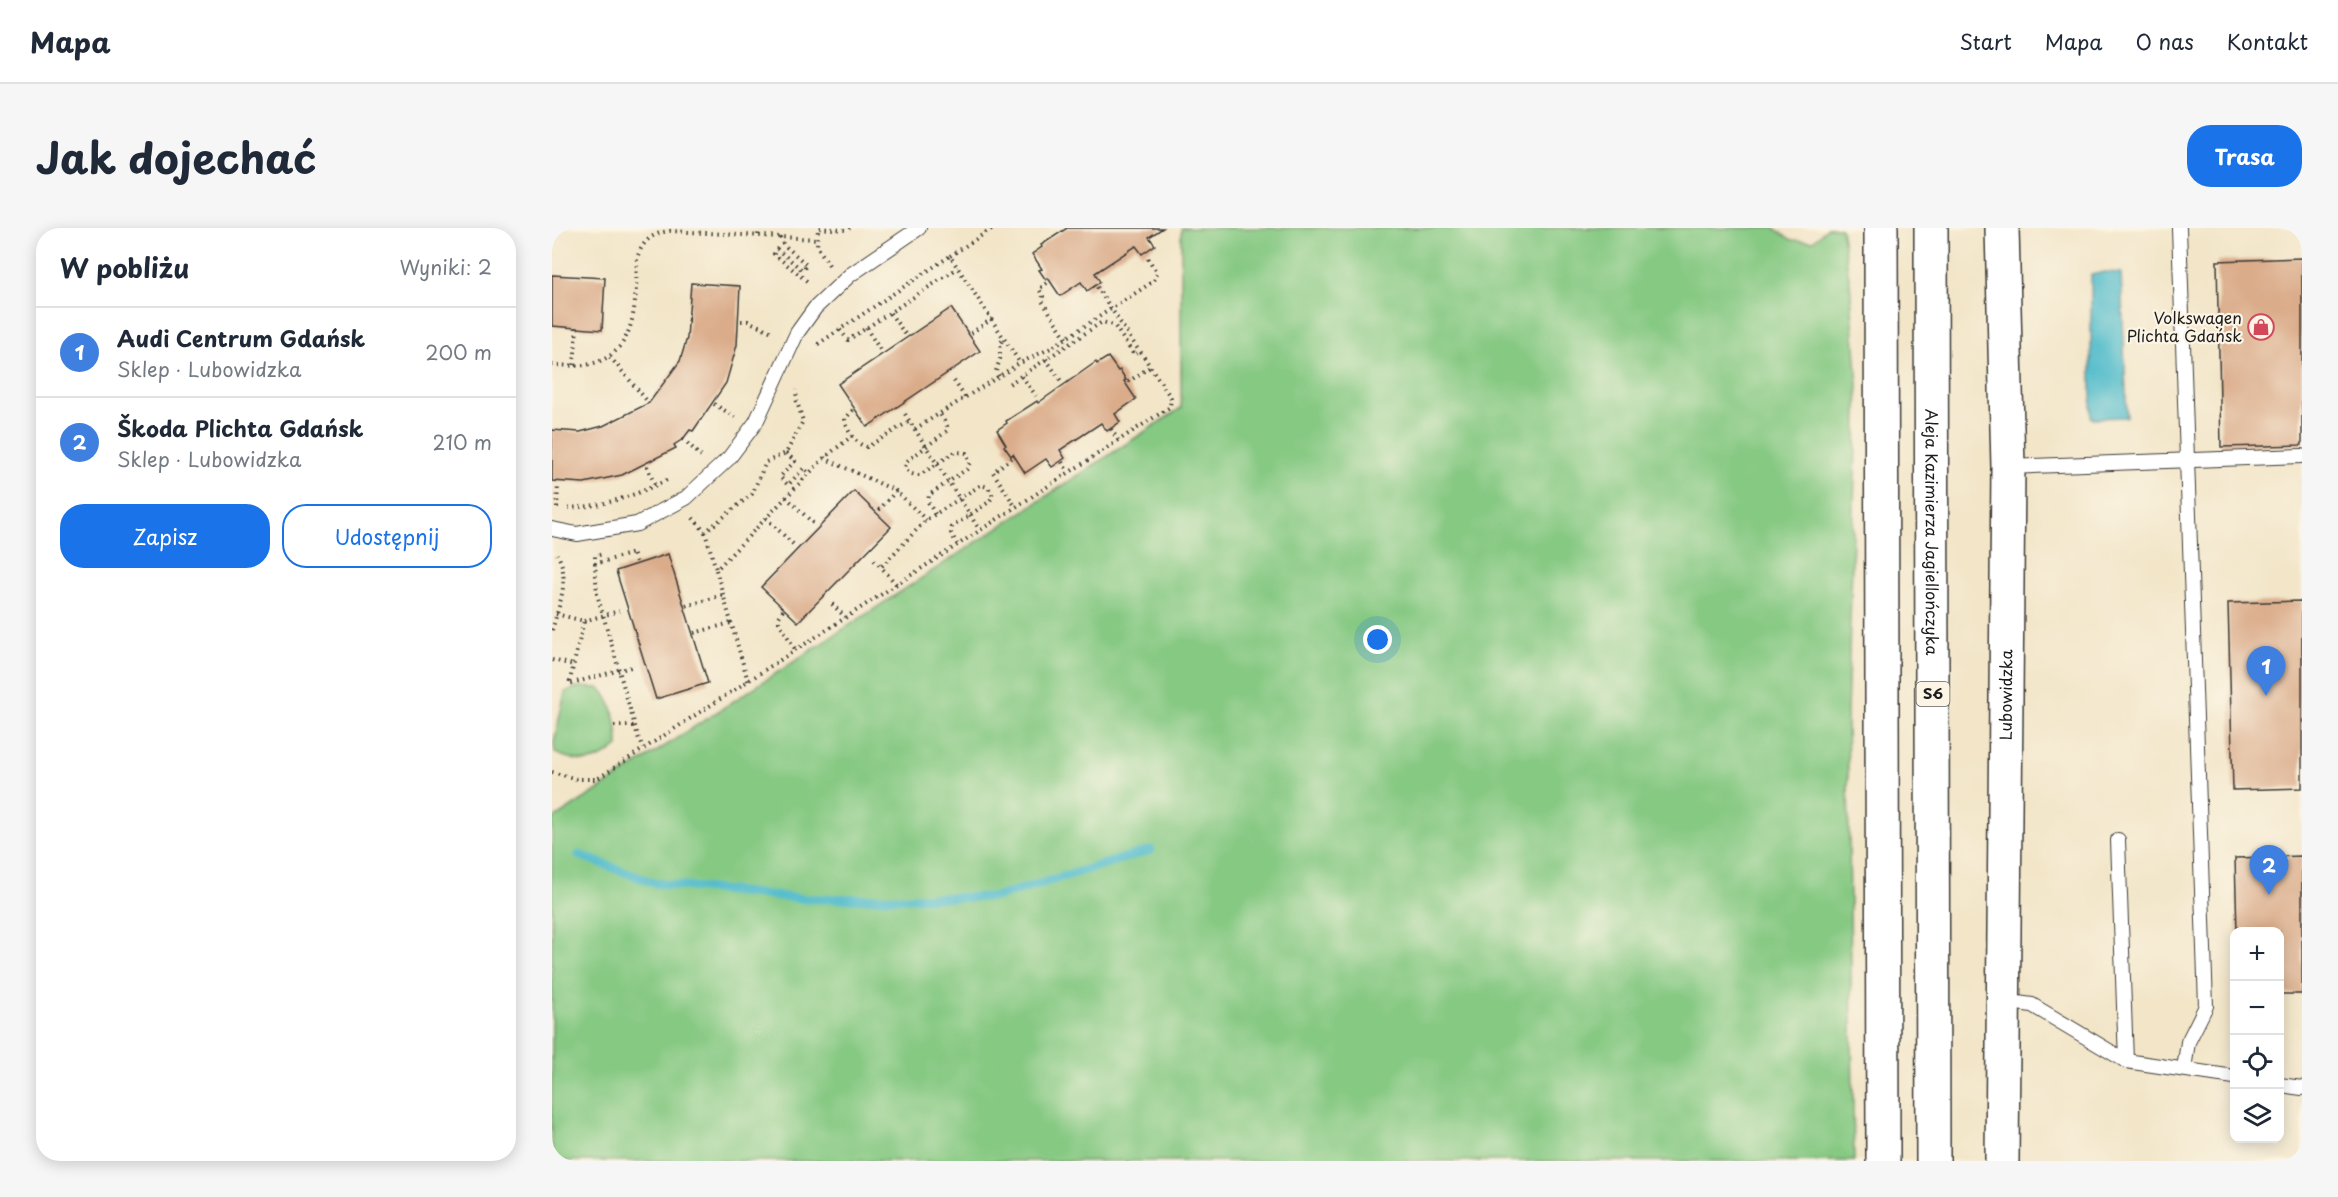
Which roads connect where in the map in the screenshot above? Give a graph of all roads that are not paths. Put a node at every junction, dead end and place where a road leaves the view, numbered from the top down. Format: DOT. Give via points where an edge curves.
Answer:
graph roads {
  1 [pos="919,228"];
  2 [pos="1887,228"];
  3 [pos="2002,228"];
  4 [pos="2179,228"];
  5 [pos="1929,238"];
  6 [pos="1881,244"];
  7 [pos="2302,456"];
  8 [pos="2186,459"];
  9 [pos="2008,467"];
  10 [pos="552,529"];
  11 [pos="2118,840"];
  12 [pos="2003,1001"];
  13 [pos="2126,1061"];
  14 [pos="2184,1069"];
  15 [pos="2230,1076"];
  16 [pos="2284,1086"];
  17 [pos="2302,1088"];
  18 [pos="1883,1161"];
  19 [pos="1934,1161"];
  20 [pos="2002,1161"];
  1 -- 10 [label="lane" via="850,275 815,308 796,333 756,422 729,458 686,498 637,524 577,534"];
  2 -- 6 [label="lane"];
  3 -- 9 [label="main road, Lubowidzka"];
  4 -- 8 [label="lane"];
  5 -- 19 [label="main road, Aleja Kazimierza Jagiellończyka / S6"];
  6 -- 18 [label="main road"];
  7 -- 8 [label="lane"];
  8 -- 9 [label="lane"];
  8 -- 14 [label="lane" via="2206,1006 2188,1042"];
  9 -- 12 [label="main road, Lubowidzka"];
  11 -- 13 [label="lane"];
  12 -- 13 [label="lane" via="2032,1005"];
  12 -- 20 [label="main road, Lubowidzka"];
  13 -- 14 [label="lane"];
  14 -- 15 [label="lane"];
  16 -- 17 [label="lane"];
}
